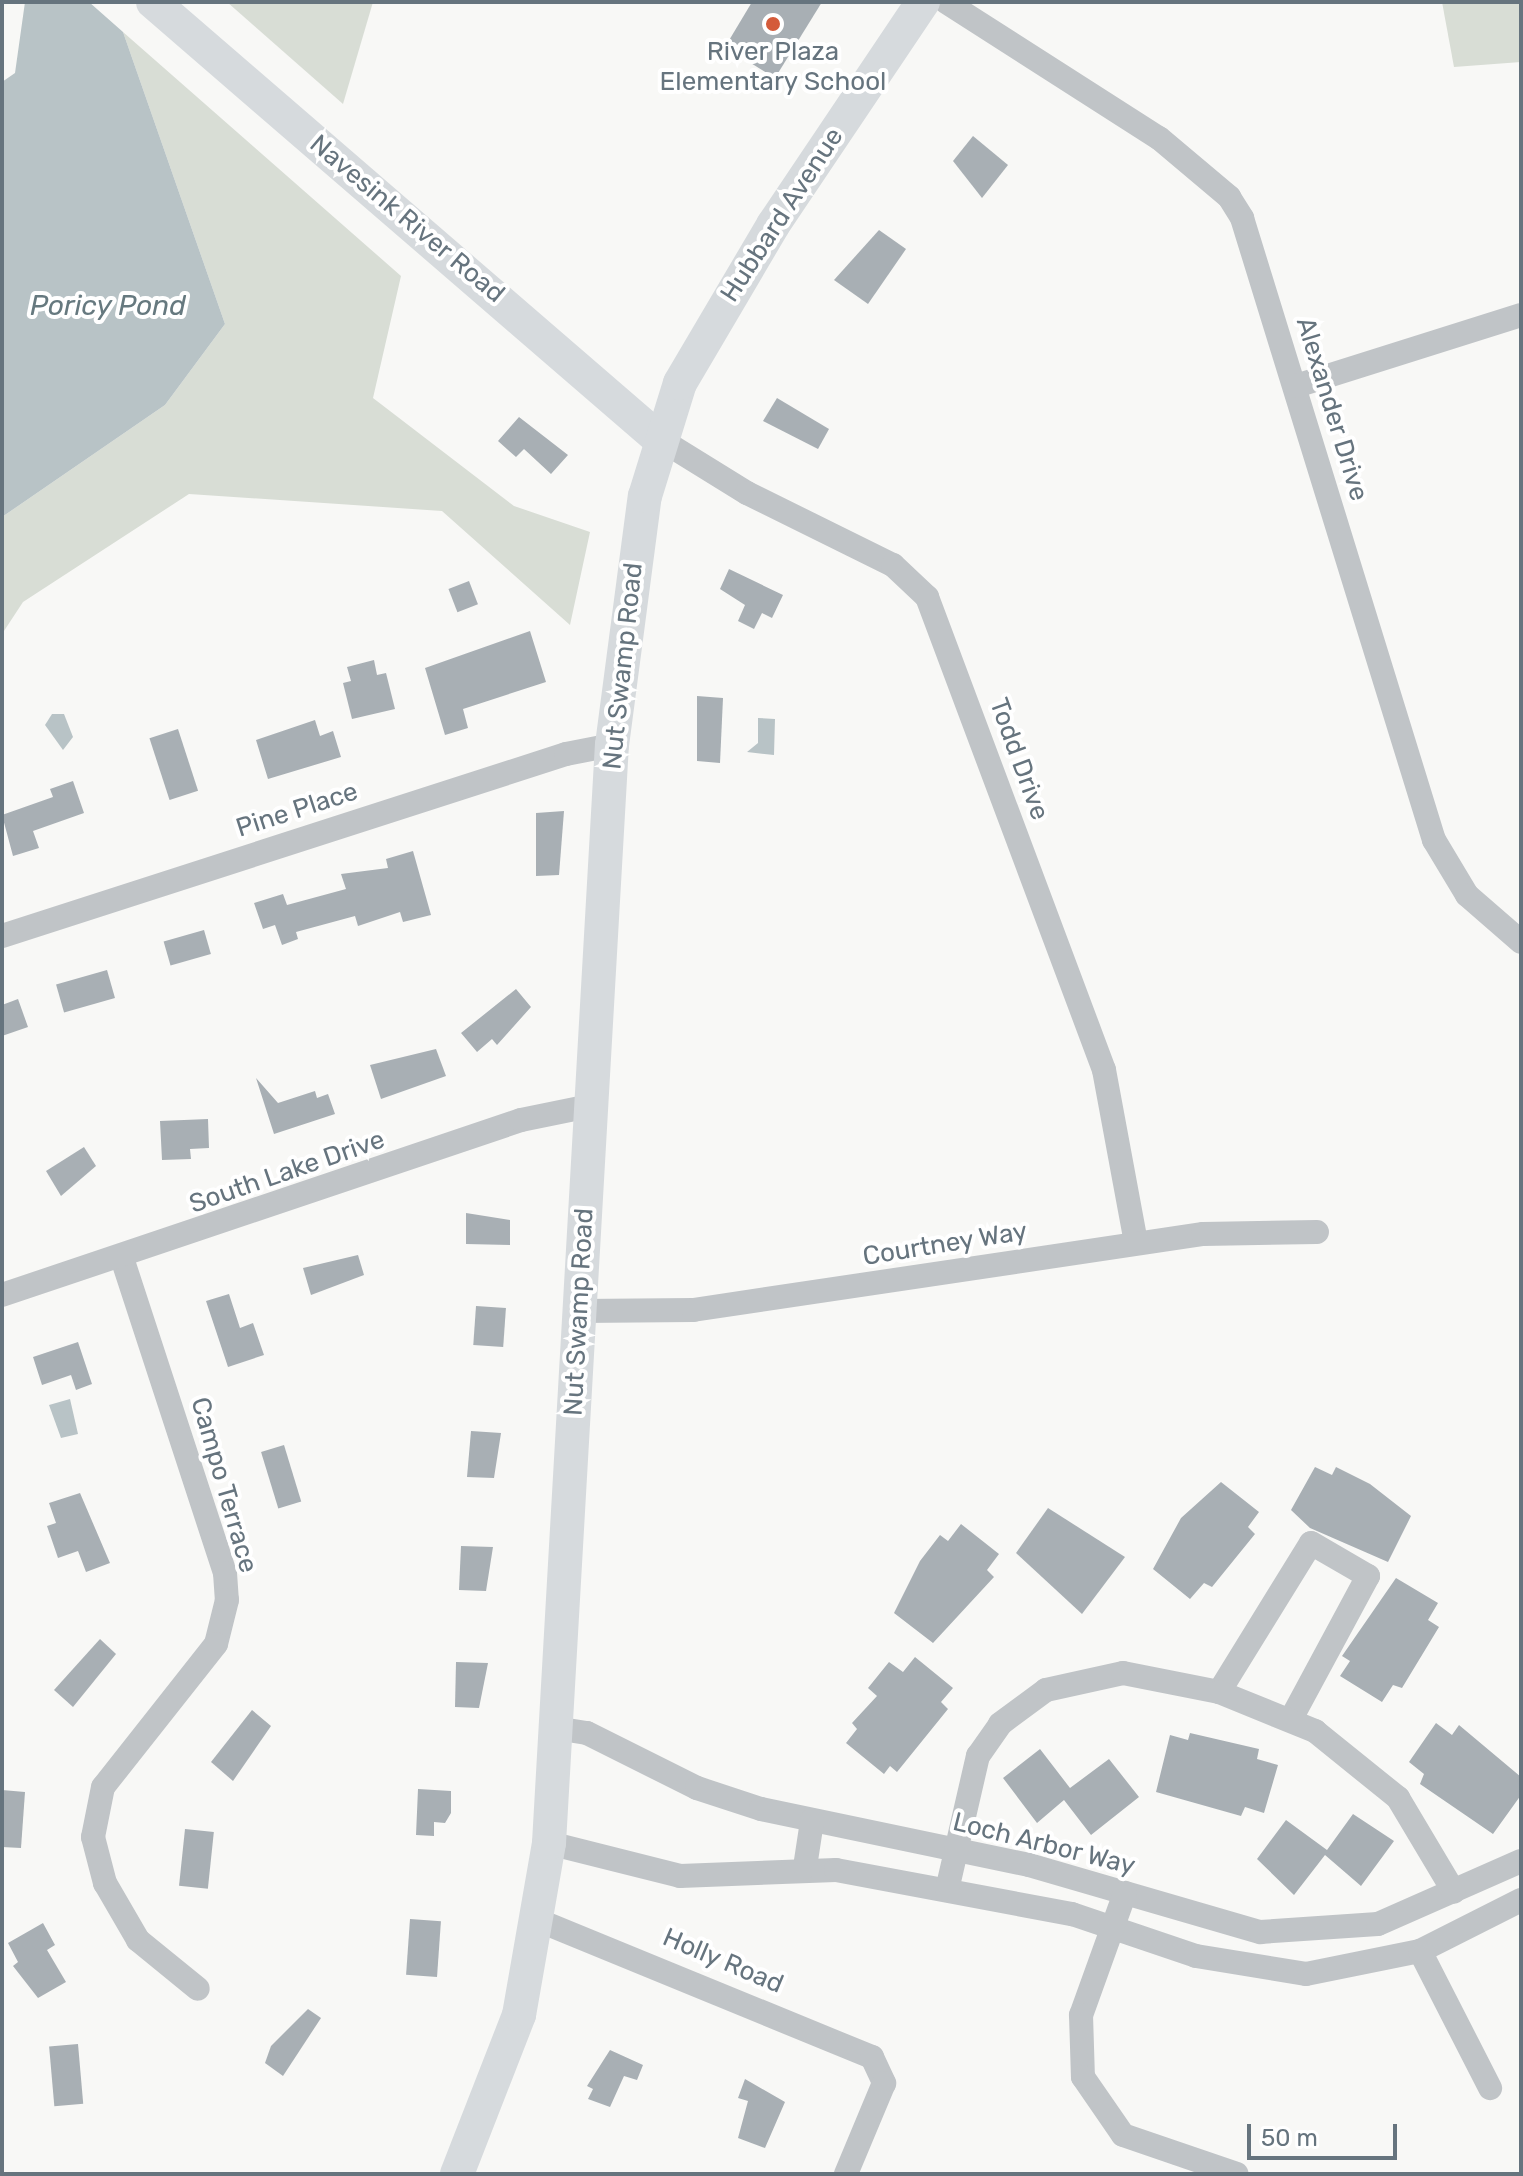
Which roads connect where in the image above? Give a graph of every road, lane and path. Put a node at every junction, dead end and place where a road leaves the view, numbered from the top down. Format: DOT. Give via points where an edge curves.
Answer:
graph roads {
  1 [pos="153,2"];
  2 [pos="923,2"];
  3 [pos="946,2"];
  4 [pos="1521,315"];
  5 [pos="1296,386"];
  6 [pos="658,438"];
  7 [pos="612,745"];
  8 [pos="2,936"];
  9 [pos="1521,942"];
  10 [pos="590,1106"];
  11 [pos="1317,1232"];
  12 [pos="1136,1243"];
  13 [pos="122,1258"];
  14 [pos="2,1295"];
  15 [pos="581,1311"];
  16 [pos="1219,1692"];
  17 [pos="1291,1719"];
  18 [pos="555,1728"];
  19 [pos="812,1821"];
  20 [pos="549,1843"];
  21 [pos="957,1849"];
  22 [pos="805,1867"];
  23 [pos="1519,1867"];
  24 [pos="947,1890"];
  25 [pos="1454,1892"];
  26 [pos="1125,1893"];
  27 [pos="1521,1900"];
  28 [pos="1193,1916"];
  29 [pos="540,1921"];
  30 [pos="1111,1927"];
  31 [pos="1178,1950"];
  32 [pos="1420,1951"];
  33 [pos="198,1989"];
  34 [pos="1490,2088"];
  35 [pos="457,2174"];
  36 [pos="846,2174"];
  37 [pos="1237,2174"];
  1 -- 6 [label="main road, Navesink River Road"];
  2 -- 6 [label="main road, Hubbard Avenue" via="738,282 680,383"];
  3 -- 5 [label="street, Alexander Drive" via="1145,127 1229,197 1255,249"];
  4 -- 5 [label="street"];
  5 -- 9 [label="street, Alexander Drive" via="1434,840 1467,895"];
  6 -- 7 [label="main road, Nut Swamp Road" via="626,608"];
  6 -- 12 [label="street, Todd Drive" via="747,493 893,565 927,597 1104,1070"];
  7 -- 8 [label="street, Pine Place" via="566,754"];
  7 -- 10 [label="main road, Nut Swamp Road"];
  10 -- 13 [label="street, South Lake Drive" via="521,1120"];
  10 -- 15 [label="main road, Nut Swamp Road"];
  11 -- 12 [label="street, Courtney Way"];
  12 -- 15 [label="street, Courtney Way" via="693,1310"];
  13 -- 14 [label="street, South Lake Drive"];
  13 -- 33 [label="street, Campo Terrace" via="225,1573 227,1600 216,1644 103,1787 93,1837 105,1883 138,1940"];
  15 -- 18 [label="main road, Nut Swamp Road"];
  16 -- 17 [label="street"];
  16 -- 17 [label="street" via="1311,1543 1368,1576"];
  16 -- 21 [label="street" via="1123,1673 1046,1690 985,1743"];
  17 -- 25 [label="street" via="1398,1798"];
  18 -- 19 [label="street, Loch Arbor Way" via="587,1733 697,1788"];
  18 -- 20 [label="main road, Nut Swamp Road"];
  19 -- 21 [label="street, Loch Arbor Way"];
  19 -- 22 [label="street"];
  20 -- 22 [label="street" via="680,1876"];
  20 -- 29 [label="main road, Nut Swamp Road"];
  21 -- 24 [label="street"];
  21 -- 26 [label="street, Loch Arbor Way"];
  22 -- 24 [label="street"];
  23 -- 25 [label="street, Loch Arbor Way"];
  24 -- 30 [label="street"];
  25 -- 28 [label="street, Loch Arbor Way" via="1423,1909 1341,1930 1260,1932"];
  26 -- 28 [label="street, Loch Arbor Way"];
  26 -- 30 [label="street"];
  27 -- 32 [label="street"];
  28 -- 31 [label="street"];
  29 -- 35 [label="main road, Nut Swamp Road" via="505,2060"];
  29 -- 36 [label="street, Holly Road" via="602,1941 879,2063 884,2083"];
  30 -- 31 [label="street"];
  30 -- 37 [label="street" via="1081,2015 1083,2077 1123,2135"];
  31 -- 32 [label="street" via="1306,1974"];
  32 -- 34 [label="street"];
}
